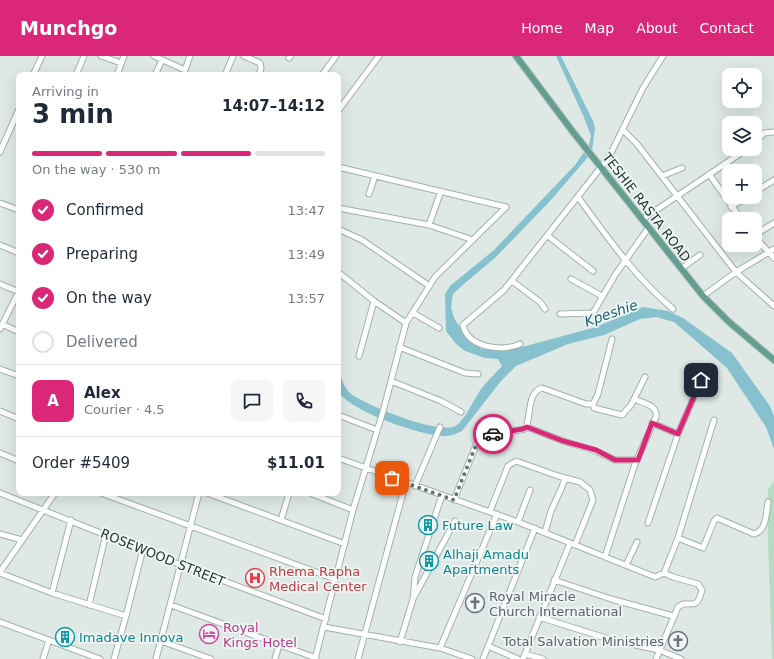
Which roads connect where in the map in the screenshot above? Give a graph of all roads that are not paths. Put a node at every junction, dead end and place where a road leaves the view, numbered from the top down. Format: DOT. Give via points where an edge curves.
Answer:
graph roads {
  1 [pos="42,56"];
  2 [pos="84,56"];
  3 [pos="102,56"];
  4 [pos="124,56"];
  5 [pos="154,56"];
  6 [pos="190,56"];
  7 [pos="233,56"];
  8 [pos="244,56"];
  9 [pos="336,56"];
  10 [pos="380,56"];
  11 [pos="516,56"];
  12 [pos="663,56"];
  13 [pos="162,60"];
  14 [pos="121,63"];
  15 [pos="34,72"];
  16 [pos="77,72"];
  17 [pos="118,72"];
  18 [pos="156,72"];
  19 [pos="225,72"];
  20 [pos="260,72"];
  21 [pos="324,72"];
  22 [pos="341,107"];
  23 [pos="16,116"];
  24 [pos="623,130"];
  25 [pos="774,132"];
  26 [pos="762,135"];
  27 [pos="0,152"];
  28 [pos="736,156"];
  29 [pos="601,166"];
  30 [pos="341,168"];
  31 [pos="682,168"];
  32 [pos="709,174"];
  33 [pos="375,176"];
  34 [pos="662,176"];
  35 [pos="774,180"];
  36 [pos="762,188"];
  37 [pos="441,191"];
  38 [pos="369,194"];
  39 [pos="677,195"];
  40 [pos="578,197"];
  41 [pos="0,203"];
  42 [pos="736,204"];
  43 [pos="732,207"];
  44 [pos="16,209"];
  45 [pos="341,209"];
  46 [pos="736,212"];
  47 [pos="643,219"];
  48 [pos="774,223"];
  49 [pos="429,225"];
  50 [pos="649,227"];
  51 [pos="341,230"];
  52 [pos="762,231"];
  53 [pos="548,236"];
  54 [pos="473,240"];
  55 [pos="0,245"];
  56 [pos="762,245"];
  57 [pos="774,249"];
  58 [pos="16,252"];
  59 [pos="768,253"];
  60 [pos="700,255"];
  61 [pos="774,258"];
  62 [pos="625,260"];
  63 [pos="682,268"];
  64 [pos="593,271"];
  65 [pos="736,272"];
  66 [pos="341,274"];
  67 [pos="571,279"];
  68 [pos="512,280"];
  69 [pos="0,284"];
  70 [pos="428,285"];
  71 [pos="16,290"];
  72 [pos="602,296"];
  73 [pos="703,296"];
  74 [pos="16,297"];
  75 [pos="374,301"];
  76 [pos="774,306"];
  77 [pos="545,309"];
  78 [pos="672,310"];
  79 [pos="413,313"];
  80 [pos="560,314"];
  81 [pos="406,322"];
  82 [pos="1,327"];
  83 [pos="439,328"];
  84 [pos="16,331"];
  85 [pos="612,339"];
  86 [pos="520,344"];
  87 [pos="398,347"];
  88 [pos="359,356"];
  89 [pos="774,360"];
  90 [pos="0,368"];
  91 [pos="478,374"];
  92 [pos="16,375"];
  93 [pos="645,377"];
  94 [pos="701,380"];
  95 [pos="391,381"];
  96 [pos="634,399"];
  97 [pos="593,404"];
  98 [pos="0,411"];
  99 [pos="461,412"];
  100 [pos="341,416"];
  101 [pos="16,418"];
  102 [pos="714,420"];
  103 [pos="652,423"];
  104 [pos="440,427"];
  105 [pos="527,427"];
  106 [pos="376,430"];
  107 [pos="678,434"];
  108 [pos="0,453"];
  109 [pos="341,459"];
  110 [pos="16,460"];
  111 [pos="638,460"];
  112 [pos="365,468"];
  113 [pos="565,478"];
  114 [pos="406,482"];
  115 [pos="415,486"];
  116 [pos="530,490"];
  117 [pos="0,493"];
  118 [pos="442,495"];
  119 [pos="53,496"];
  120 [pos="109,496"];
  121 [pos="198,496"];
  122 [pos="215,496"];
  123 [pos="288,496"];
  124 [pos="318,496"];
  125 [pos="454,500"];
  126 [pos="768,502"];
  127 [pos="42,510"];
  128 [pos="353,510"];
  129 [pos="490,511"];
  130 [pos="497,514"];
  131 [pos="71,520"];
  132 [pos="281,520"];
  133 [pos="455,521"];
  134 [pos="518,522"];
  135 [pos="648,523"];
  136 [pos="190,526"];
  137 [pos="535,528"];
  138 [pos="545,532"];
  139 [pos="0,534"];
  140 [pos="106,534"];
  141 [pos="678,538"];
  142 [pos="22,540"];
  143 [pos="638,542"];
  144 [pos="344,544"];
  145 [pos="572,544"];
  146 [pos="143,549"];
  147 [pos="605,557"];
  148 [pos="181,565"];
  149 [pos="626,565"];
  150 [pos="0,573"];
  151 [pos="664,573"];
  152 [pos="335,579"];
  153 [pos="554,580"];
  154 [pos="52,593"];
  155 [pos="413,599"];
  156 [pos="89,604"];
  157 [pos="171,605"];
  158 [pos="126,616"];
  159 [pos="673,616"];
  160 [pos="539,617"];
  161 [pos="326,619"];
  162 [pos="0,622"];
  163 [pos="324,627"];
  164 [pos="364,635"];
  165 [pos="49,640"];
  166 [pos="161,641"];
  167 [pos="400,642"];
  168 [pos="279,645"];
  169 [pos="488,646"];
  170 [pos="440,648"];
  171 [pos="659,650"];
  172 [pos="524,656"];
  173 [pos="315,658"];
  174 [pos="43,659"];
  175 [pos="100,659"];
  176 [pos="114,659"];
  177 [pos="156,659"];
  178 [pos="211,659"];
  179 [pos="275,659"];
  180 [pos="358,659"];
  181 [pos="472,659"];
  182 [pos="482,659"];
  183 [pos="518,659"];
  184 [pos="543,659"];
  185 [pos="656,659"];
  186 [pos="681,659"];
  1 -- 15 [label="street"];
  2 -- 16 [label="street"];
  3 -- 14 [label="street"];
  4 -- 14 [label="street"];
  5 -- 13 [label="street"];
  6 -- 13 [label="street" via="185,70"];
  7 -- 19 [label="street"];
  8 -- 20 [label="street" via="260,63"];
  9 -- 21 [label="street"];
  10 -- 22 [label="street"];
  11 -- 29 [label="main road, TESHIE RASTA ROAD"];
  12 -- 24 [label="street" via="643,88"];
  13 -- 18 [label="street"];
  14 -- 17 [label="street"];
  23 -- 27 [label="street"];
  24 -- 29 [label="street" via="609,157"];
  24 -- 34 [label="street"];
  25 -- 26 [label="street"];
  28 -- 32 [label="street"];
  29 -- 40 [label="street"];
  29 -- 47 [label="main road, TESHIE RASTA ROAD"];
  30 -- 33 [label="street"];
  31 -- 34 [label="street"];
  32 -- 39 [label="street"];
  32 -- 43 [label="street"];
  33 -- 37 [label="street"];
  33 -- 38 [label="street"];
  34 -- 39 [label="street"];
  35 -- 36 [label="street"];
  37 -- 49 [label="street"];
  37 -- 54 [label="street" via="506,207"];
  39 -- 47 [label="street"];
  39 -- 65 [label="street"];
  40 -- 53 [label="street"];
  40 -- 62 [label="street"];
  41 -- 44 [label="street"];
  42 -- 43 [label="street"];
  43 -- 46 [label="street"];
  45 -- 49 [label="street"];
  47 -- 50 [label="main road, TESHIE RASTA ROAD"];
  48 -- 52 [label="street"];
  49 -- 54 [label="street"];
  50 -- 62 [label="street"];
  50 -- 63 [label="main road, TESHIE RASTA ROAD"];
  51 -- 70 [label="street" via="362,240"];
  53 -- 64 [label="street"];
  53 -- 68 [label="street"];
  54 -- 70 [label="street"];
  55 -- 58 [label="street"];
  56 -- 59 [label="street"];
  57 -- 59 [label="street"];
  59 -- 61 [label="street"];
  59 -- 65 [label="street"];
  60 -- 63 [label="street"];
  62 -- 72 [label="street"];
  62 -- 78 [label="street"];
  63 -- 73 [label="main road, TESHIE RASTA ROAD"];
  65 -- 73 [label="street"];
  65 -- 76 [label="street"];
  66 -- 75 [label="street"];
  67 -- 72 [label="street"];
  68 -- 77 [label="street"];
  68 -- 86 [label="street" via="463,325 468,334 485,346 509,348"];
  69 -- 71 [label="street"];
  70 -- 79 [label="street"];
  72 -- 80 [label="street" via="593,313"];
  73 -- 89 [label="main road, TESHIE RASTA ROAD"];
  74 -- 82 [label="street"];
  75 -- 81 [label="street"];
  75 -- 88 [label="street"];
  79 -- 81 [label="street"];
  79 -- 83 [label="street"];
  81 -- 87 [label="street"];
  82 -- 84 [label="street"];
  85 -- 97 [label="street"];
  87 -- 91 [label="street" via="465,373"];
  87 -- 95 [label="street"];
  90 -- 92 [label="street"];
  93 -- 96 [label="street"];
  94 -- 107 [label="street"];
  95 -- 99 [label="street"];
  95 -- 106 [label="street"];
  96 -- 97 [label="street" via="622,415 594,408"];
  96 -- 103 [label="street" via="655,410 656,417"];
  97 -- 105 [label="street" via="586,404 542,388 532,396"];
  98 -- 101 [label="street"];
  100 -- 106 [label="street"];
  102 -- 141 [label="street"];
  103 -- 107 [label="street"];
  103 -- 111 [label="street"];
  104 -- 115 [label="street"];
  105 -- 111 [label="street" via="596,450 615,460"];
  105 -- 125 [label="street" via="484,436 478,440"];
  106 -- 112 [label="street"];
  107 -- 135 [label="street"];
  108 -- 110 [label="street"];
  109 -- 112 [label="street"];
  111 -- 147 [label="street"];
  112 -- 114 [label="street"];
  112 -- 128 [label="street"];
  113 -- 129 [label="street" via="516,461 512,462 508,466"];
  113 -- 138 [label="street"];
  113 -- 145 [label="street" via="583,483 593,495"];
  114 -- 115 [label="street"];
  114 -- 164 [label="street"];
  115 -- 118 [label="street"];
  116 -- 134 [label="street"];
  117 -- 127 [label="street, ROSEWOOD STREET"];
  118 -- 125 [label="street"];
  118 -- 155 [label="street" via="415,577"];
  119 -- 127 [label="street"];
  120 -- 136 [label="street"];
  121 -- 136 [label="street"];
  122 -- 132 [label="street"];
  123 -- 132 [label="street"];
  124 -- 128 [label="street"];
  125 -- 129 [label="street"];
  126 -- 141 [label="street" via="763,527 757,533 754,534 718,518 714,521 703,548"];
  127 -- 131 [label="street, ROSEWOOD STREET"];
  127 -- 142 [label="street"];
  128 -- 144 [label="street"];
  129 -- 130 [label="street"];
  130 -- 134 [label="street"];
  130 -- 170 [label="street"];
  131 -- 140 [label="street, ROSEWOOD STREET"];
  131 -- 154 [label="street"];
  132 -- 144 [label="street"];
  133 -- 155 [label="street"];
  134 -- 137 [label="street"];
  136 -- 148 [label="street"];
  136 -- 152 [label="street"];
  137 -- 138 [label="street"];
  137 -- 169 [label="street"];
  138 -- 145 [label="street"];
  139 -- 142 [label="street"];
  140 -- 146 [label="street, ROSEWOOD STREET"];
  140 -- 156 [label="street"];
  141 -- 151 [label="street"];
  142 -- 150 [label="street"];
  143 -- 149 [label="street"];
  144 -- 152 [label="street"];
  145 -- 147 [label="street"];
  145 -- 153 [label="street"];
  146 -- 148 [label="street, ROSEWOOD STREET"];
  146 -- 158 [label="street"];
  147 -- 149 [label="street"];
  148 -- 157 [label="street"];
  148 -- 161 [label="street, ROSEWOOD STREET"];
  149 -- 151 [label="street" via="655,577"];
  150 -- 154 [label="street"];
  151 -- 159 [label="street" via="698,584 702,590 697,603 680,605"];
  152 -- 161 [label="street"];
  153 -- 159 [label="street"];
  153 -- 160 [label="street"];
  154 -- 156 [label="street"];
  155 -- 167 [label="street"];
  156 -- 158 [label="street"];
  157 -- 166 [label="street"];
  157 -- 168 [label="street"];
  158 -- 176 [label="street"];
  159 -- 171 [label="street"];
  160 -- 171 [label="street" via="612,640"];
  160 -- 172 [label="street"];
  161 -- 163 [label="street"];
  162 -- 165 [label="street"];
  163 -- 164 [label="street"];
  163 -- 173 [label="street"];
  164 -- 167 [label="street"];
  164 -- 180 [label="street"];
  165 -- 174 [label="street"];
  165 -- 175 [label="street"];
  166 -- 177 [label="street"];
  166 -- 178 [label="street"];
  167 -- 170 [label="street"];
  168 -- 173 [label="street"];
  168 -- 179 [label="street"];
  169 -- 182 [label="street"];
  169 -- 183 [label="street"];
  170 -- 181 [label="street"];
  171 -- 185 [label="street"];
  171 -- 186 [label="street"];
  172 -- 184 [label="street"];
}
